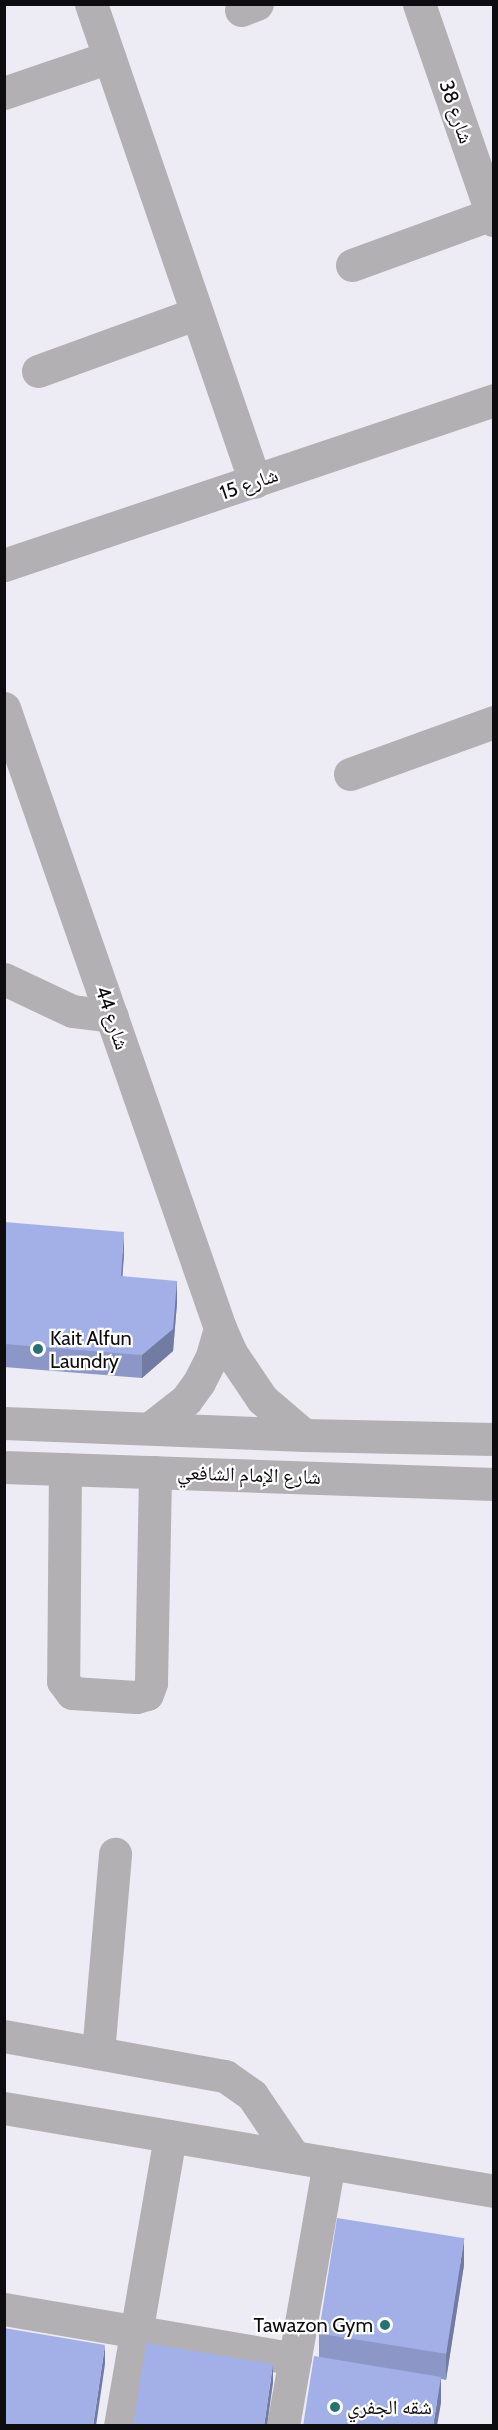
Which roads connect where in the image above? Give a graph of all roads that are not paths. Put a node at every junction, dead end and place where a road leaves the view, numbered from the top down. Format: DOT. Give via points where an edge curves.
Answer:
graph roads {
  1 [pos="91,4"];
  2 [pos="420,4"];
  3 [pos="109,57"];
  4 [pos="4,93"];
  5 [pos="493,217"];
  6 [pos="352,265"];
  7 [pos="197,314"];
  8 [pos="38,371"];
  9 [pos="494,400"];
  10 [pos="255,482"];
  11 [pos="4,566"];
  12 [pos="4,708"];
  13 [pos="494,722"];
  14 [pos="350,774"];
  15 [pos="4,979"];
  16 [pos="112,1016"];
  17 [pos="220,1328"];
  18 [pos="4,1423"];
  19 [pos="150,1428"];
  20 [pos="304,1434"];
  21 [pos="494,1439"];
  22 [pos="4,1467"];
  23 [pos="65,1469"];
  24 [pos="155,1472"];
  25 [pos="494,1484"];
  26 [pos="115,1854"];
  27 [pos="4,2037"];
  28 [pos="98,2053"];
  29 [pos="5,2109"];
  30 [pos="170,2136"];
  31 [pos="294,2157"];
  32 [pos="329,2163"];
  33 [pos="494,2191"];
  34 [pos="4,2309"];
  35 [pos="136,2331"];
  36 [pos="295,2359"];
  37 [pos="120,2426"];
  38 [pos="283,2426"];
  1 -- 3 [label="street"];
  2 -- 5 [label="street, شارع 38"];
  3 -- 4 [label="street"];
  3 -- 7 [label="street"];
  5 -- 6 [label="street"];
  7 -- 8 [label="street"];
  7 -- 10 [label="street"];
  9 -- 10 [label="street, شارع 15"];
  10 -- 11 [label="street, شارع 15"];
  12 -- 16 [label="street, شارع 44"];
  13 -- 14 [label="street"];
  15 -- 16 [label="street" via="72,1011"];
  16 -- 17 [label="street, شارع 44"];
  17 -- 19 [label="street" via="199,1382 177,1408"];
  17 -- 20 [label="street, شارع 44" via="256,1391"];
  18 -- 19 [label="street"];
  19 -- 20 [label="street"];
  20 -- 21 [label="street"];
  22 -- 23 [label="street, شارع الإمام الشافعي"];
  23 -- 24 [label="street, شارع الإمام الشافعي"];
  23 -- 24 [label="street" via="63,1682 72,1694 136,1697 147,1694 151,1683"];
  24 -- 25 [label="street, شارع الإمام الشافعي"];
  26 -- 28 [label="street"];
  27 -- 28 [label="street"];
  28 -- 31 [label="street" via="225,2076 252,2095"];
  29 -- 30 [label="street"];
  30 -- 31 [label="street"];
  30 -- 35 [label="street"];
  31 -- 32 [label="street"];
  32 -- 33 [label="street"];
  32 -- 36 [label="street"];
  34 -- 35 [label="street"];
  35 -- 36 [label="street"];
  35 -- 37 [label="street"];
  36 -- 38 [label="street"];
}
